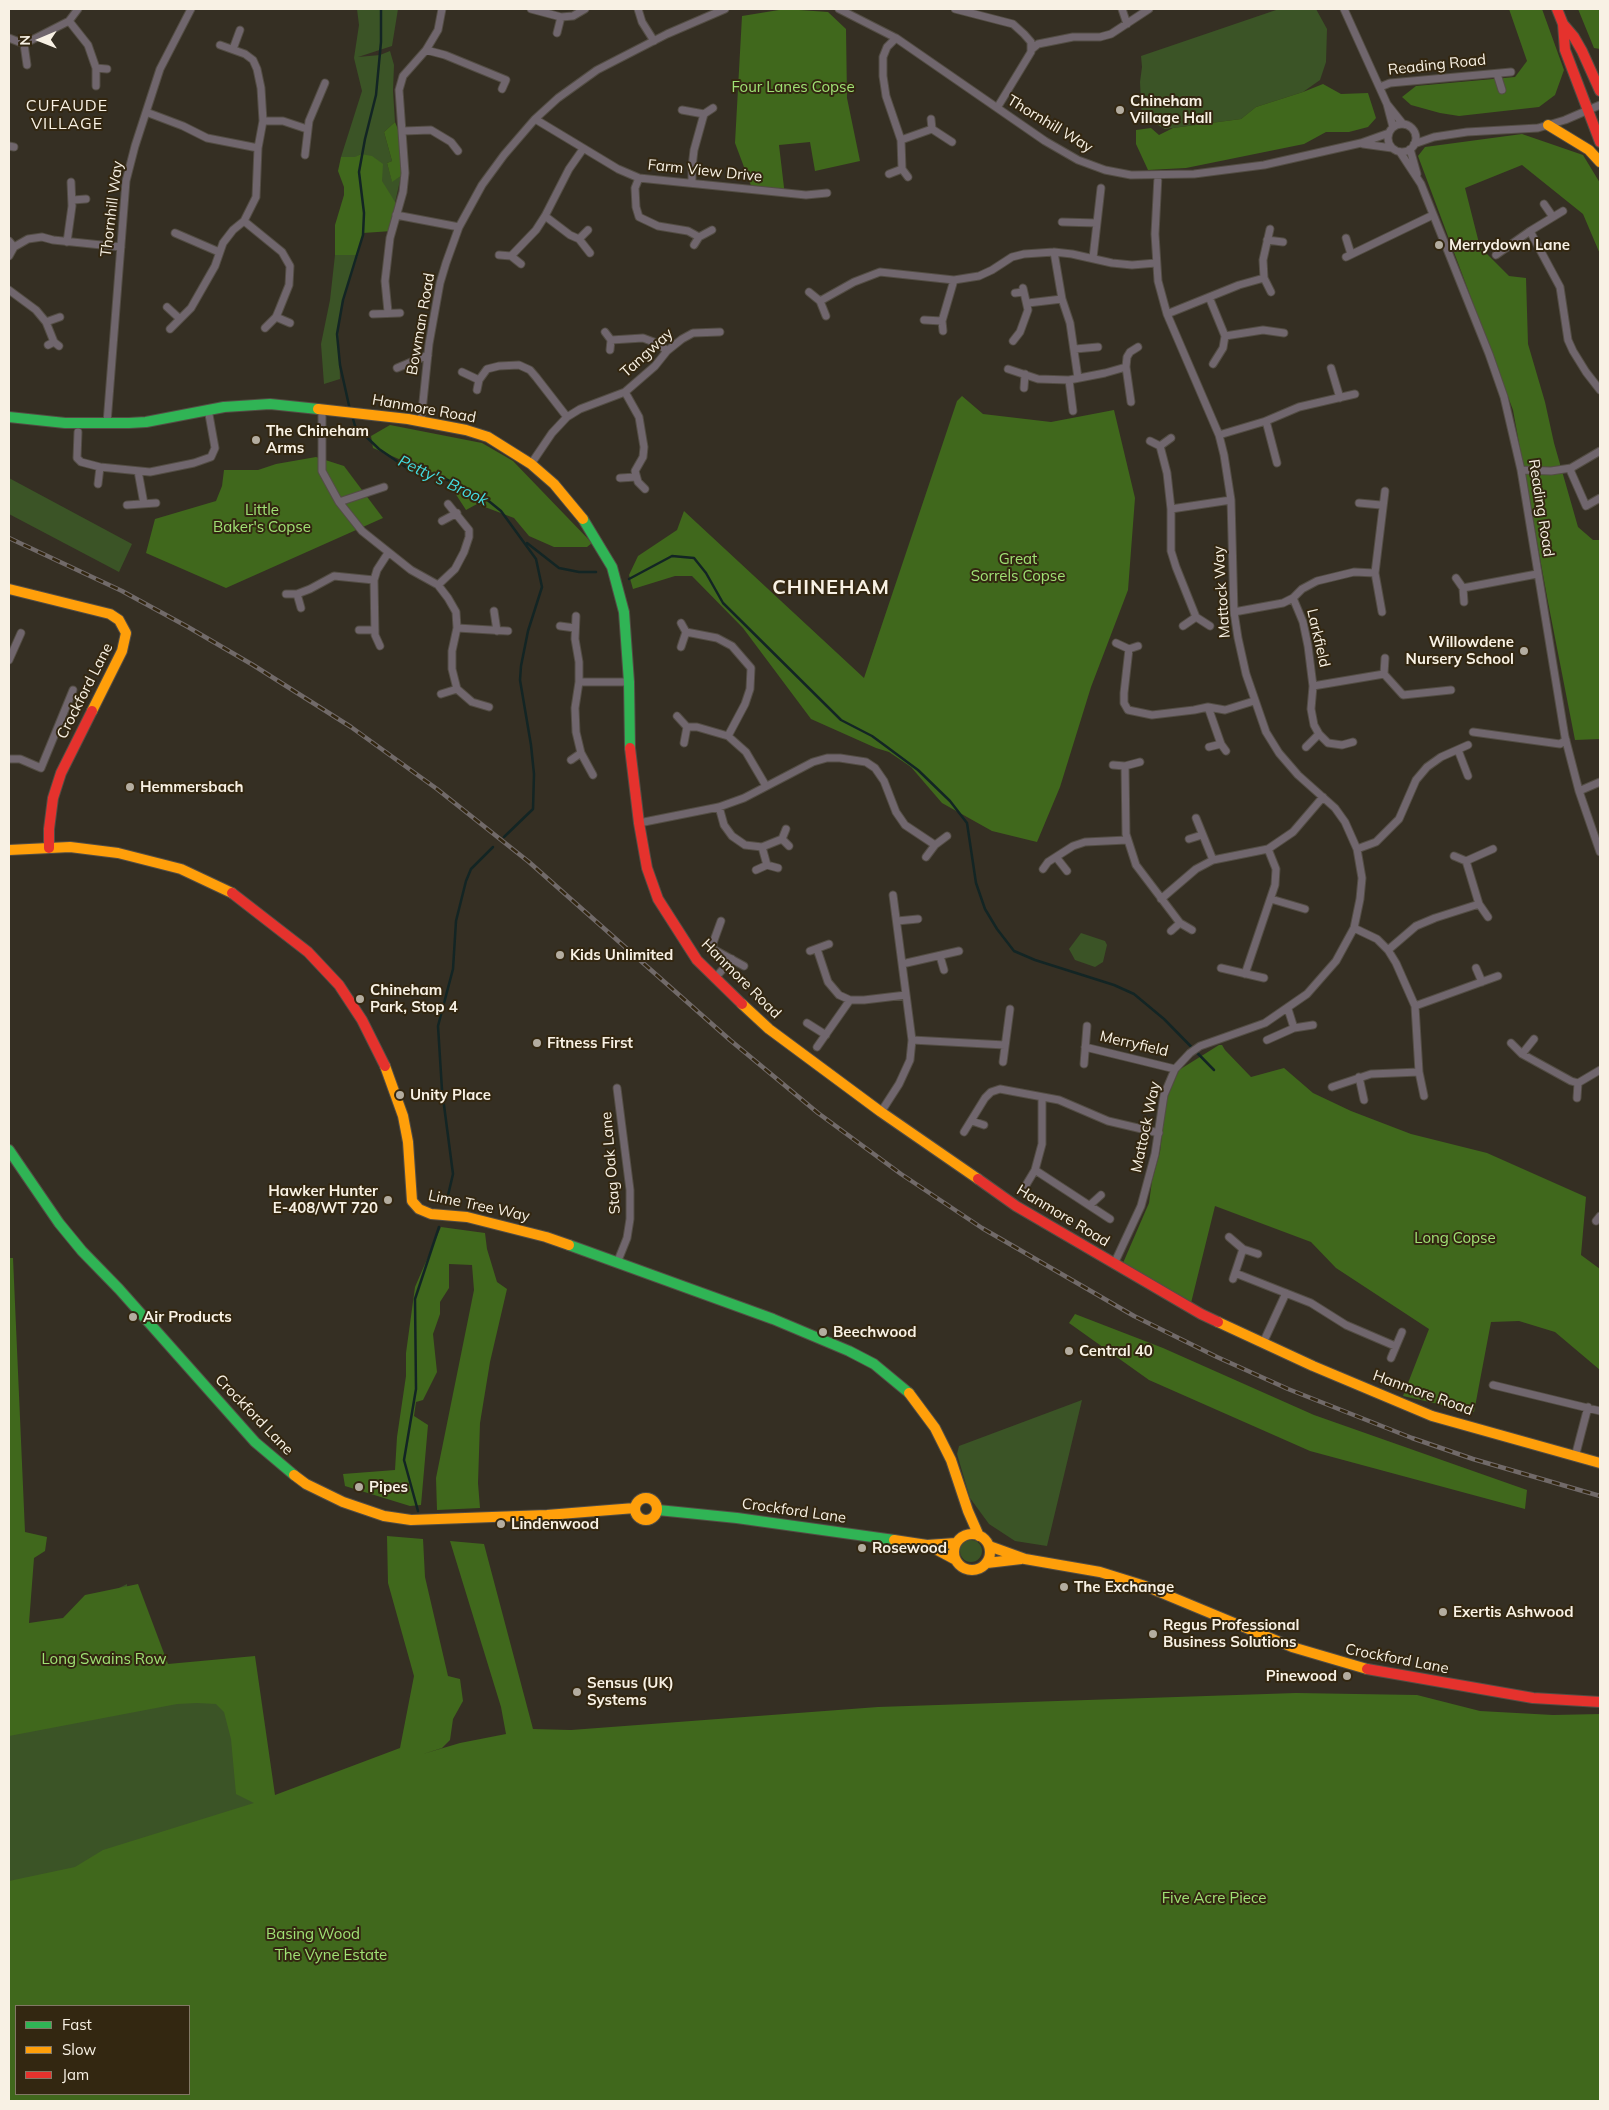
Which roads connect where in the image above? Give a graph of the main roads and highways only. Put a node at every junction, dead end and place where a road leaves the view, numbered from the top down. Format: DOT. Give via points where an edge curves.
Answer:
graph roads {
  1 [pos="1557,9"];
  2 [pos="1563,24"];
  3 [pos="1600,91"];
  4 [pos="1548,125"];
  5 [pos="1600,142"];
  6 [pos="1600,162"];
  7 [pos="9,417"];
  8 [pos="9,589"];
  9 [pos="49,848"];
  10 [pos="9,850"];
  11 [pos="9,1150"];
  12 [pos="1600,1463"];
  13 [pos="635,1508"];
  14 [pos="658,1510"];
  15 [pos="968,1511"];
  16 [pos="979,1536"];
  17 [pos="960,1540"];
  18 [pos="926,1545"];
  19 [pos="989,1546"];
  20 [pos="1025,1559"];
  21 [pos="956,1560"];
  22 [pos="987,1563"];
  23 [pos="1600,1702"];
  1 -- 2 [label="main road"];
  2 -- 3 [label="main road" via="1582,51"];
  2 -- 5 [label="main road" via="1565,50"];
  4 -- 6 [label="main road" via="1589,150"];
  7 -- 12 [label="main road, Hanmore Road" via="65,422 146,422 208,409 270,404 372,414 478,433 531,464 554,484 581,516 612,566 624,612 630,746 639,823 658,899 697,960 769,1029 1016,1206 1201,1314 1432,1416"];
  8 -- 9 [label="main road, Crockford Lane" via="110,614 119,620 126,633 122,651 61,773 53,798"];
  9 -- 10 [label="main road"];
  9 -- 15 [label="main road, Lime Tree Way" via="103,850 181,868 224,888 308,952 339,985 362,1020 386,1068 403,1116 412,1201 419,1208 431,1214 467,1218 546,1237 772,1319 849,1351 884,1371 913,1396 935,1428 951,1460"];
  11 -- 13 [label="main road, Crockford Lane" via="82,1251 255,1442 306,1484 384,1516 411,1520"];
  13 -- 14 [label="main road, Crockford Lane" via="638,1502 648,1498 654,1501"];
  13 -- 14 [label="main road, Crockford Lane" via="639,1518 645,1521"];
  14 -- 18 [label="main road, Crockford Lane"];
  15 -- 16 [label="main road, Lime Tree Way"];
  15 -- 17 [label="main road, Lime Tree Way"];
  16 -- 17 [label="main road" via="974,1534"];
  16 -- 19 [label="main road"];
  17 -- 18 [label="main road, Crockford Lane"];
  17 -- 21 [label="main road" via="954,1554"];
  18 -- 21 [label="main road, Crockford Lane"];
  19 -- 20 [label="main road, Crockford Lane"];
  19 -- 22 [label="main road"];
  20 -- 22 [label="main road, Crockford Lane"];
  20 -- 23 [label="main road, Crockford Lane" via="1100,1572 1144,1586 1292,1647 1359,1668 1533,1698"];
  21 -- 22 [label="main road" via="968,1570 979,1569"];
}
